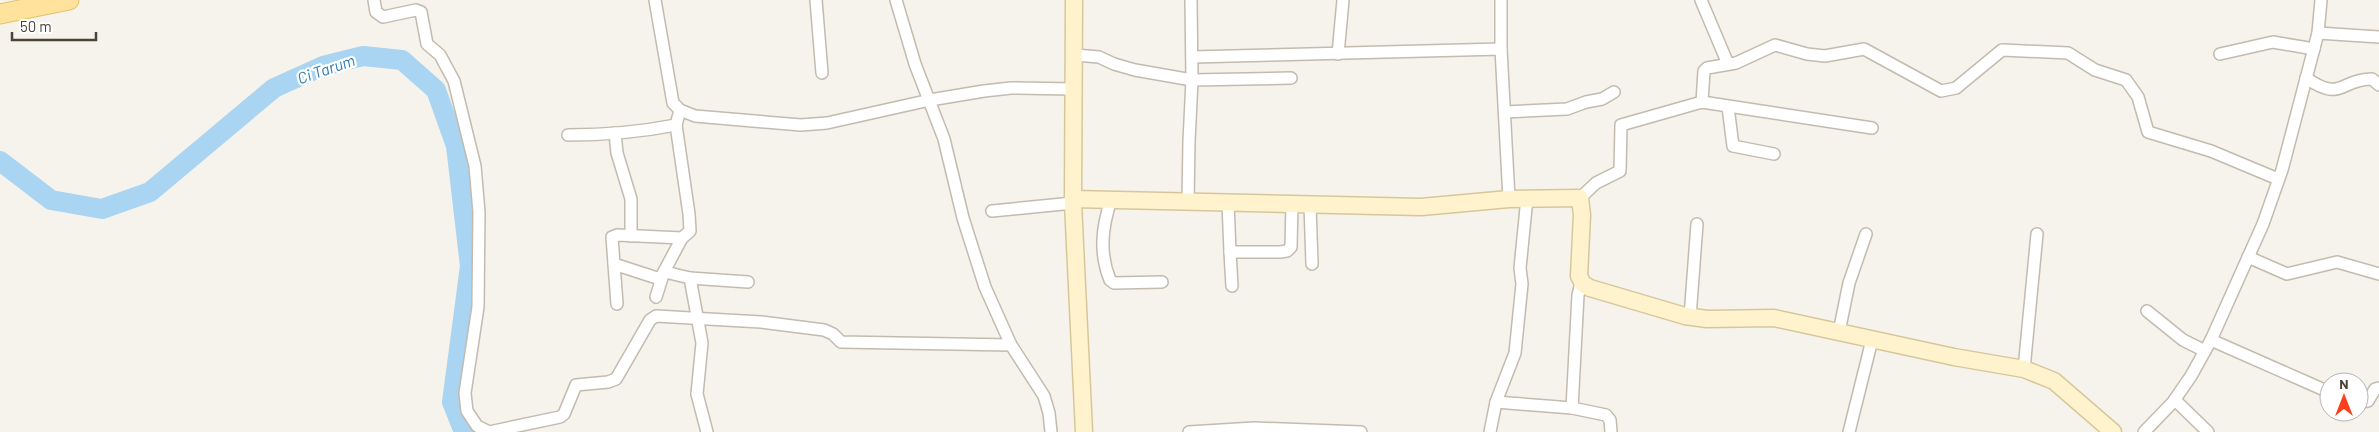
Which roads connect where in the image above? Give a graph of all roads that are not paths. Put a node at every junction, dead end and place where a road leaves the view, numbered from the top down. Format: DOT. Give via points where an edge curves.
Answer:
graph roads {
  1 [pos="69,0"];
  2 [pos="374,0"];
  3 [pos="655,0"];
  4 [pos="816,0"];
  5 [pos="896,0"];
  6 [pos="1074,0"];
  7 [pos="1191,0"];
  8 [pos="1343,0"];
  9 [pos="1501,0"];
  10 [pos="1701,0"];
  11 [pos="2321,0"];
  12 [pos="0,14"];
  13 [pos="2318,33"];
  14 [pos="2379,37"];
  15 [pos="1501,49"];
  16 [pos="2314,49"];
  17 [pos="1338,54"];
  18 [pos="2220,54"];
  19 [pos="1078,55"];
  20 [pos="1192,56"];
  21 [pos="1728,64"];
  22 [pos="822,73"];
  23 [pos="1291,78"];
  24 [pos="2306,78"];
  25 [pos="1192,80"];
  26 [pos="2379,85"];
  27 [pos="1073,89"];
  28 [pos="1614,92"];
  29 [pos="930,100"];
  30 [pos="1702,102"];
  31 [pos="1728,107"];
  32 [pos="680,110"];
  33 [pos="1505,112"];
  34 [pos="676,125"];
  35 [pos="1872,128"];
  36 [pos="615,133"];
  37 [pos="568,135"];
  38 [pos="1774,154"];
  39 [pos="2278,179"];
  40 [pos="1527,198"];
  41 [pos="1580,198"];
  42 [pos="1509,199"];
  43 [pos="1103,200"];
  44 [pos="1073,201"];
  45 [pos="1188,202"];
  46 [pos="1228,203"];
  47 [pos="1292,204"];
  48 [pos="1310,205"];
  49 [pos="992,211"];
  50 [pos="1697,224"];
  51 [pos="1866,234"];
  52 [pos="2037,234"];
  53 [pos="630,236"];
  54 [pos="682,238"];
  55 [pos="1230,252"];
  56 [pos="2248,257"];
  57 [pos="614,264"];
  58 [pos="1312,264"];
  59 [pos="2379,274"];
  60 [pos="663,275"];
  61 [pos="690,278"];
  62 [pos="748,282"];
  63 [pos="1162,282"];
  64 [pos="1583,284"];
  65 [pos="1232,286"];
  66 [pos="656,298"];
  67 [pos="617,304"];
  68 [pos="2146,311"];
  69 [pos="1690,317"];
  70 [pos="698,318"];
  71 [pos="1839,332"];
  72 [pos="1872,340"];
  73 [pos="2211,340"];
  74 [pos="1011,345"];
  75 [pos="2205,351"];
  76 [pos="2024,369"];
  77 [pos="2319,388"];
  78 [pos="2379,388"];
  79 [pos="2369,399"];
  80 [pos="2174,401"];
  81 [pos="1496,402"];
  82 [pos="1572,408"];
  83 [pos="707,432"];
  84 [pos="1051,432"];
  85 [pos="1084,432"];
  86 [pos="1189,432"];
  87 [pos="1361,432"];
  88 [pos="1490,432"];
  89 [pos="1611,432"];
  90 [pos="1849,432"];
  91 [pos="2112,432"];
  92 [pos="2144,432"];
  93 [pos="2208,432"];
  1 -- 12 [label="main road"];
  2 -- 70 [label="street" via="376,12 383,17 416,10 421,12 428,47 440,55 454,81 475,166 480,212 478,307 465,401 477,426 495,432 560,417 576,385 616,379 652,316"];
  3 -- 32 [label="street" via="673,103"];
  4 -- 22 [label="street"];
  5 -- 29 [label="street"];
  6 -- 19 [label="street"];
  7 -- 20 [label="street"];
  8 -- 17 [label="street"];
  9 -- 15 [label="street"];
  10 -- 21 [label="street"];
  11 -- 13 [label="street"];
  13 -- 14 [label="street"];
  13 -- 16 [label="street"];
  15 -- 17 [label="street"];
  15 -- 33 [label="street"];
  16 -- 18 [label="street" via="2273,42"];
  16 -- 24 [label="street"];
  17 -- 20 [label="street"];
  19 -- 25 [label="street" via="1100,57 1135,70"];
  19 -- 27 [label="street"];
  20 -- 25 [label="street"];
  21 -- 30 [label="street" via="1705,69"];
  21 -- 39 [label="street" via="1775,45 1825,56 1864,49 1932,88 1945,91 1956,88 1997,54 2010,49 2068,53 2095,70 2118,76 2131,86 2140,101 2148,132 2211,151"];
  23 -- 25 [label="street"];
  24 -- 26 [label="street" via="2329,91 2366,79 2372,79"];
  24 -- 39 [label="street"];
  25 -- 45 [label="street"];
  27 -- 29 [label="street" via="1011,88"];
  27 -- 44 [label="street"];
  28 -- 33 [label="street" via="1602,99 1567,109"];
  29 -- 32 [label="street" via="802,126 695,116"];
  29 -- 74 [label="street" via="944,139 975,258"];
  30 -- 31 [label="street"];
  30 -- 41 [label="street" via="1621,125 1620,171 1596,183"];
  31 -- 35 [label="street"];
  31 -- 38 [label="street" via="1733,146"];
  32 -- 34 [label="street"];
  33 -- 42 [label="street"];
  34 -- 36 [label="street"];
  34 -- 54 [label="street" via="691,226"];
  36 -- 37 [label="street"];
  36 -- 53 [label="street" via="617,153 632,199"];
  39 -- 56 [label="street"];
  40 -- 41 [label="street"];
  40 -- 42 [label="street"];
  40 -- 81 [label="street" via="1515,353"];
  41 -- 64 [label="street" via="1578,276"];
  42 -- 48 [label="street" via="1430,206"];
  43 -- 44 [label="street"];
  43 -- 45 [label="street"];
  43 -- 63 [label="street" via="1102,243 1110,280 1114,283"];
  44 -- 49 [label="street"];
  44 -- 85 [label="street"];
  45 -- 46 [label="street"];
  46 -- 47 [label="street"];
  46 -- 55 [label="street"];
  47 -- 48 [label="street"];
  47 -- 55 [label="street" via="1291,247 1287,251"];
  48 -- 58 [label="street"];
  50 -- 69 [label="street"];
  51 -- 71 [label="street" via="1849,282"];
  52 -- 76 [label="street"];
  53 -- 54 [label="street"];
  53 -- 57 [label="street" via="612,237"];
  54 -- 60 [label="street"];
  55 -- 65 [label="street"];
  56 -- 59 [label="street" via="2287,274 2337,262"];
  56 -- 73 [label="street"];
  57 -- 60 [label="street" via="655,279"];
  57 -- 67 [label="street"];
  60 -- 61 [label="street"];
  60 -- 66 [label="street"];
  61 -- 62 [label="street"];
  61 -- 70 [label="street"];
  64 -- 69 [label="street"];
  64 -- 82 [label="street" via="1578,295"];
  68 -- 75 [label="street" via="2183,340"];
  69 -- 71 [label="street" via="1774,318"];
  70 -- 74 [label="street" via="824,330 841,342"];
  70 -- 83 [label="street" via="702,359 696,386"];
  71 -- 72 [label="street"];
  72 -- 76 [label="street"];
  72 -- 90 [label="street"];
  73 -- 75 [label="street"];
  73 -- 77 [label="street"];
  74 -- 84 [label="street" via="1044,396"];
  75 -- 80 [label="street"];
  76 -- 91 [label="street" via="2054,381"];
  78 -- 79 [label="street"];
  80 -- 92 [label="street"];
  80 -- 93 [label="street"];
  81 -- 82 [label="street"];
  81 -- 88 [label="street"];
  82 -- 89 [label="street" via="1606,415"];
  86 -- 87 [label="street" via="1254,428"];
}
